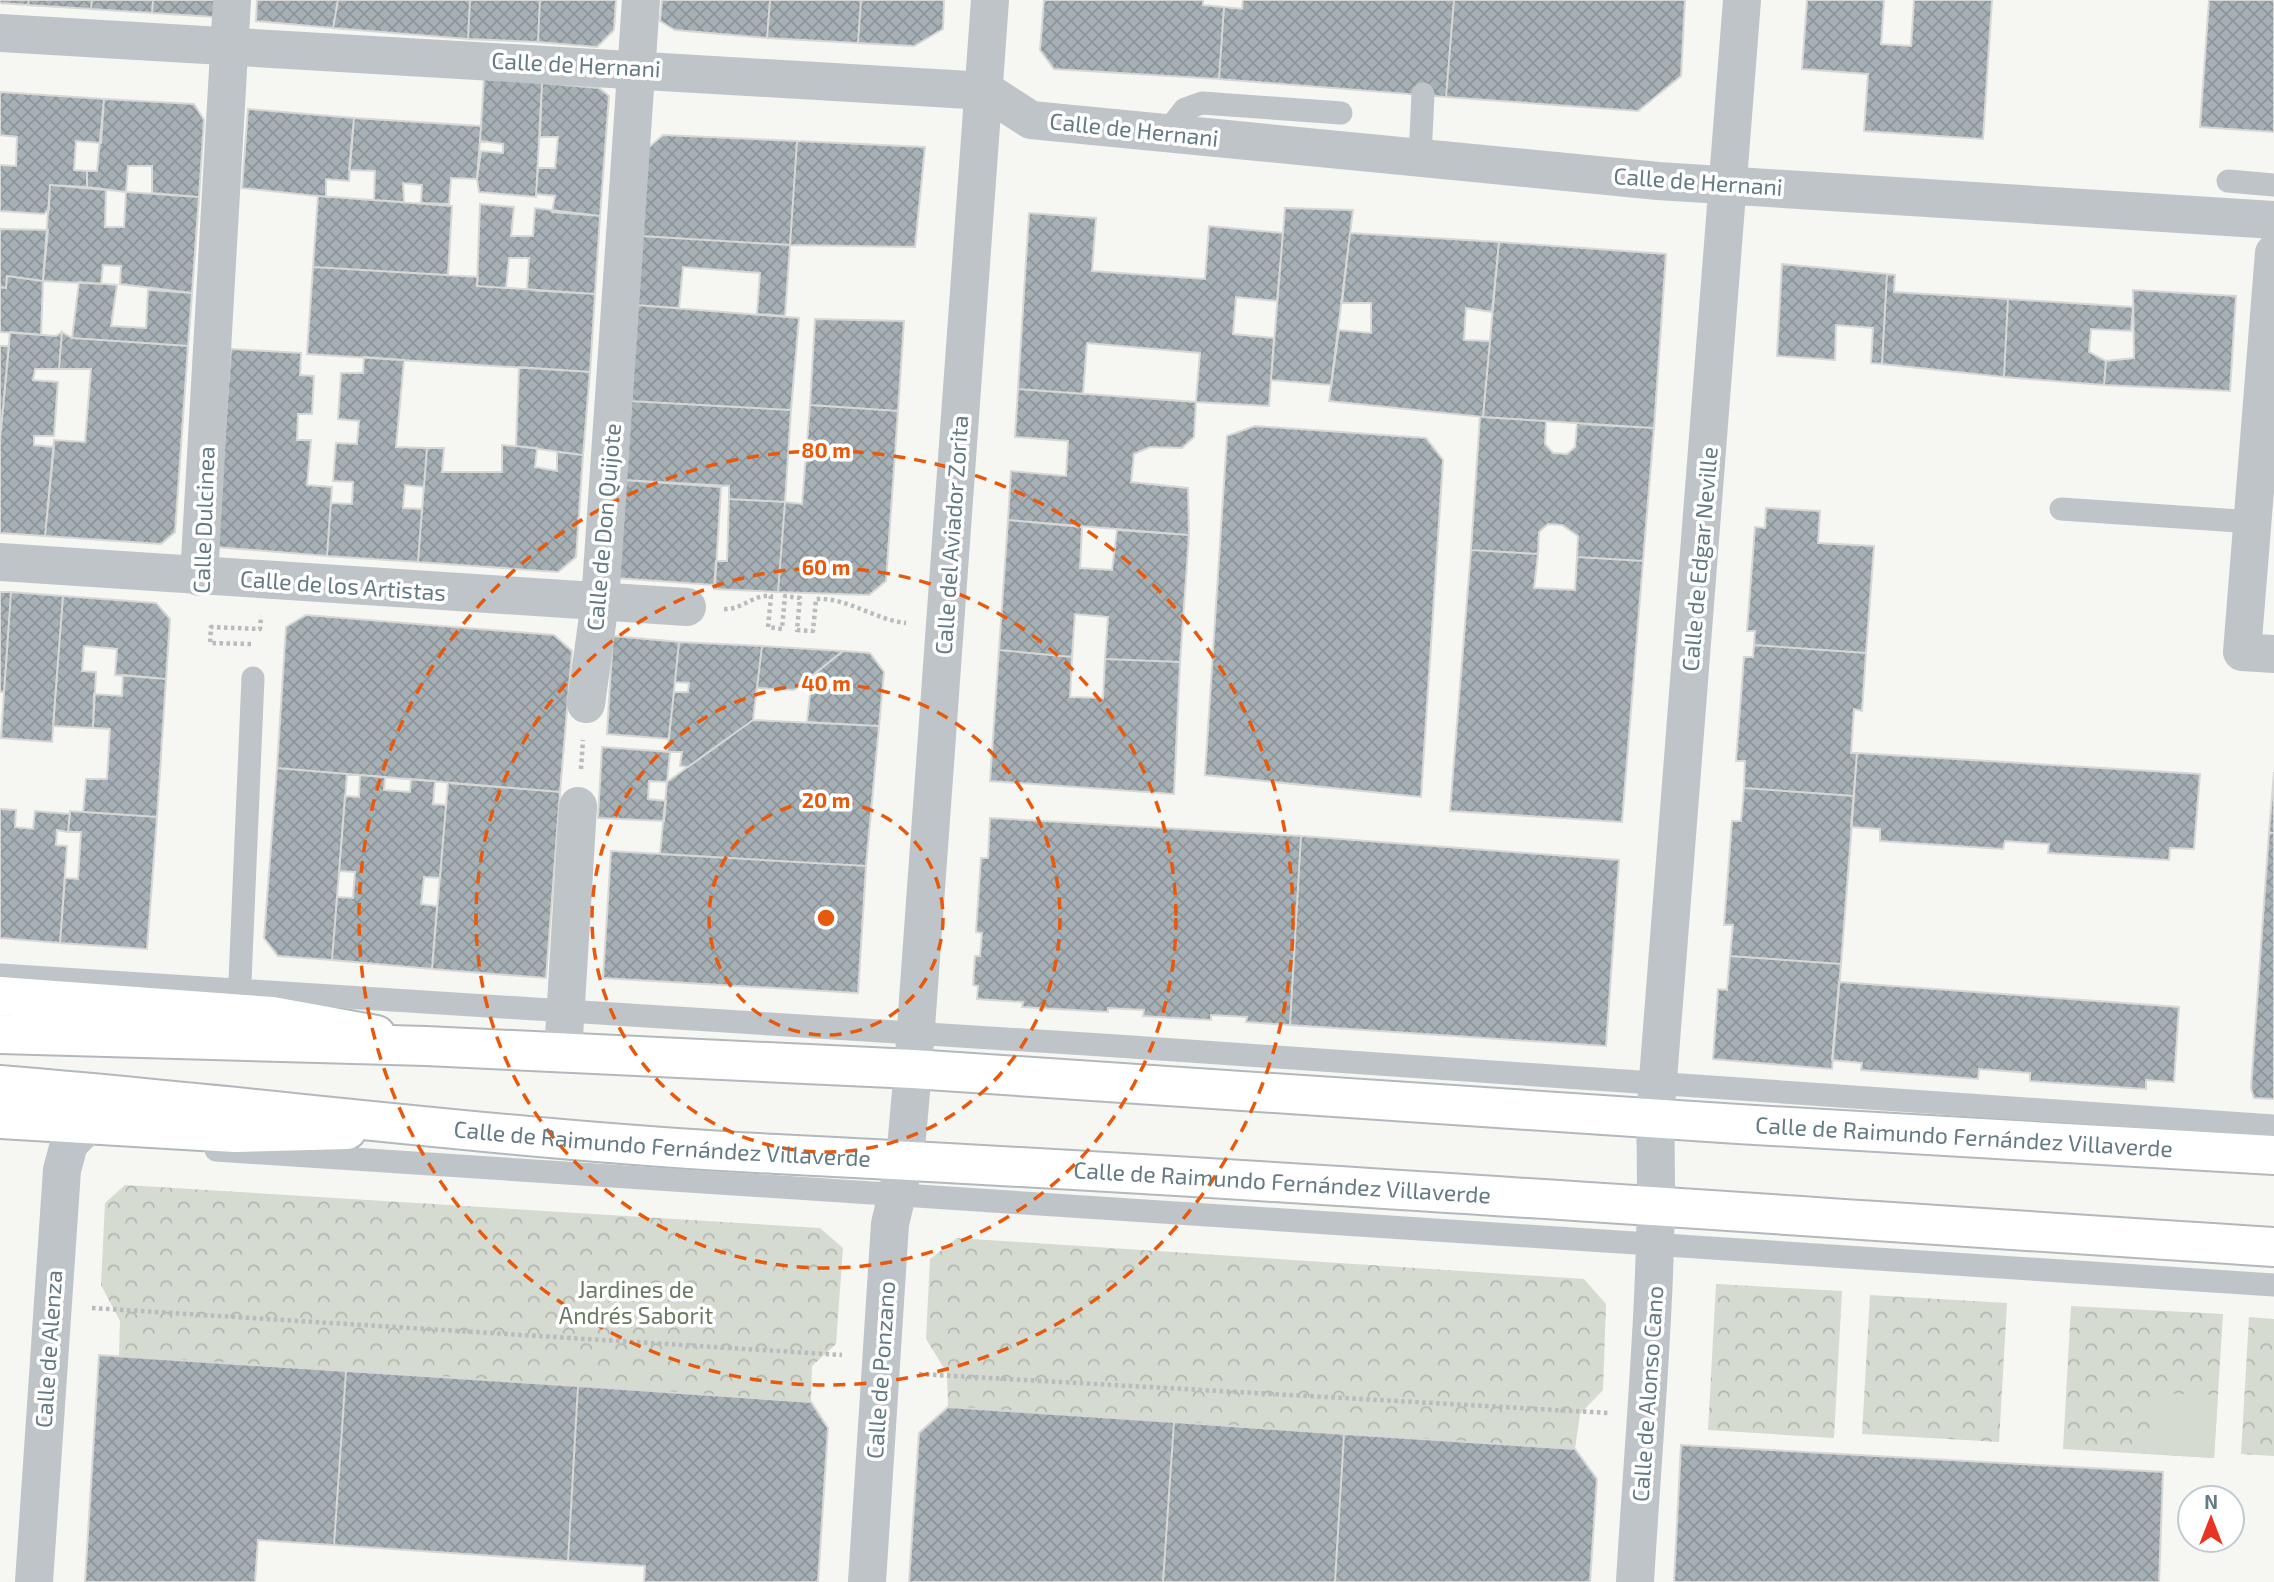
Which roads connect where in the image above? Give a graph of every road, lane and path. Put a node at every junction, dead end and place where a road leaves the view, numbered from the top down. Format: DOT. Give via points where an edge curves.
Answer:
graph roads {
  1 [pos="232,0"];
  2 [pos="641,0"];
  3 [pos="990,0"];
  4 [pos="1742,0"];
  5 [pos="0,33"];
  6 [pos="229,45"];
  7 [pos="637,68"];
  8 [pos="986,91"];
  9 [pos="1423,94"];
  10 [pos="1341,113"];
  11 [pos="1166,133"];
  12 [pos="1420,157"];
  13 [pos="2228,181"];
  14 [pos="1728,184"];
  15 [pos="2274,185"];
  16 [pos="2274,220"];
  17 [pos="2274,253"];
  18 [pos="2061,509"];
  19 [pos="2253,522"];
  20 [pos="0,562"];
  21 [pos="199,577"];
  22 [pos="763,595"];
  23 [pos="600,602"];
  24 [pos="687,607"];
  25 [pos="249,615"];
  26 [pos="946,626"];
  27 [pos="2274,654"];
  28 [pos="253,678"];
  29 [pos="586,704"];
  30 [pos="578,806"];
  31 [pos="0,975"];
  32 [pos="0,996"];
  33 [pos="239,1001"];
  34 [pos="566,1011"];
  35 [pos="0,1034"];
  36 [pos="426,1046"];
  37 [pos="915,1051"];
  38 [pos="564,1053"];
  39 [pos="0,1085"];
  40 [pos="1656,1101"];
  41 [pos="0,1119"];
  42 [pos="418,1126"];
  43 [pos="2274,1126"];
  44 [pos="79,1133"];
  45 [pos="0,1136"];
  46 [pos="2274,1155"];
  47 [pos="900,1177"];
  48 [pos="1658,1205"];
  49 [pos="1657,1244"];
  50 [pos="2274,1247"];
  51 [pos="2274,1285"];
  52 [pos="92,1308"];
  53 [pos="842,1354"];
  54 [pos="915,1374"];
  55 [pos="1612,1413"];
  56 [pos="34,1582"];
  57 [pos="867,1582"];
  58 [pos="1635,1582"];
  1 -- 6 [label="street, Calle Dulcinea"];
  2 -- 7 [label="street, Calle de Don Quijote"];
  3 -- 8 [label="street, Calle del Aviador Zorita"];
  4 -- 14 [label="street, Calle de Edgar Neville"];
  5 -- 6 [label="street, Calle de Hernani"];
  6 -- 7 [label="street, Calle de Hernani"];
  6 -- 21 [label="street, Calle Dulcinea"];
  7 -- 8 [label="street, Calle de Hernani"];
  7 -- 23 [label="street, Calle de Don Quijote"];
  8 -- 11 [label="street, Calle de Hernani" via="1031,120"];
  8 -- 26 [label="street, Calle del Aviador Zorita"];
  9 -- 12 [label="lane"];
  10 -- 11 [label="lane" via="1202,103 1185,109"];
  11 -- 12 [label="street, Calle de Hernani"];
  12 -- 14 [label="street, Calle de Hernani"];
  13 -- 15 [label="lane"];
  14 -- 16 [label="street, Calle de Hernani"];
  14 -- 40 [label="street, Calle de Edgar Neville"];
  17 -- 19 [label="street"];
  18 -- 19 [label="lane"];
  19 -- 27 [label="street" via="2242,652"];
  20 -- 21 [label="street, Calle de los Artistas"];
  21 -- 23 [label="street, Calle de los Artistas"];
  22 -- 26 [label="path" via="771,596 768,628 782,629 785,596 800,598 797,630 813,631 816,599 829,598 890,622"];
  23 -- 24 [label="street, Calle de los Artistas"];
  23 -- 29 [label="street, Calle de Don Quijote"];
  25 -- 28 [label="path, Calle Dulcinea" via="261,615 260,629 211,628 210,643 257,644"];
  26 -- 37 [label="street, Calle del Aviador Zorita"];
  28 -- 33 [label="lane"];
  29 -- 30 [label="path"];
  30 -- 34 [label="street"];
  31 -- 33 [label="lane"];
  32 -- 33 [label="main road, Calle de Raimundo Fernández Villaverde"];
  33 -- 34 [label="lane"];
  33 -- 36 [label="main road, Calle de Raimundo Fernández Villaverde" via="302,1020"];
  34 -- 37 [label="lane"];
  34 -- 38 [label="street"];
  35 -- 36 [label="main road, Calle de Raimundo Fernández Villaverde"];
  36 -- 38 [label="main road, Calle de Raimundo Fernández Villaverde"];
  37 -- 38 [label="main road, Calle de Raimundo Fernández Villaverde"];
  37 -- 40 [label="main road, Calle de Raimundo Fernández Villaverde"];
  37 -- 47 [label="street"];
  39 -- 42 [label="main road, Calle de Raimundo Fernández Villaverde"];
  40 -- 43 [label="lane"];
  40 -- 46 [label="main road, Calle de Raimundo Fernández Villaverde"];
  40 -- 48 [label="street"];
  41 -- 44 [label="main road, Calle de Raimundo Fernández Villaverde"];
  42 -- 44 [label="main road, Calle de Raimundo Fernández Villaverde"];
  42 -- 47 [label="main road, Calle de Raimundo Fernández Villaverde" via="775,1154"];
  44 -- 45 [label="lane"];
  44 -- 47 [label="lane"];
  44 -- 56 [label="street, Calle de Alenza" via="62,1170"];
  47 -- 48 [label="main road, Calle de Raimundo Fernández Villaverde" via="1279,1180"];
  47 -- 49 [label="lane"];
  47 -- 57 [label="street, Calle de Ponzano" via="890,1224"];
  48 -- 49 [label="street, Calle de Alonso Cano"];
  48 -- 50 [label="main road, Calle de Raimundo Fernández Villaverde"];
  49 -- 51 [label="lane"];
  49 -- 58 [label="street, Calle de Alonso Cano"];
  52 -- 53 [label="path"];
  54 -- 55 [label="path"];
}
